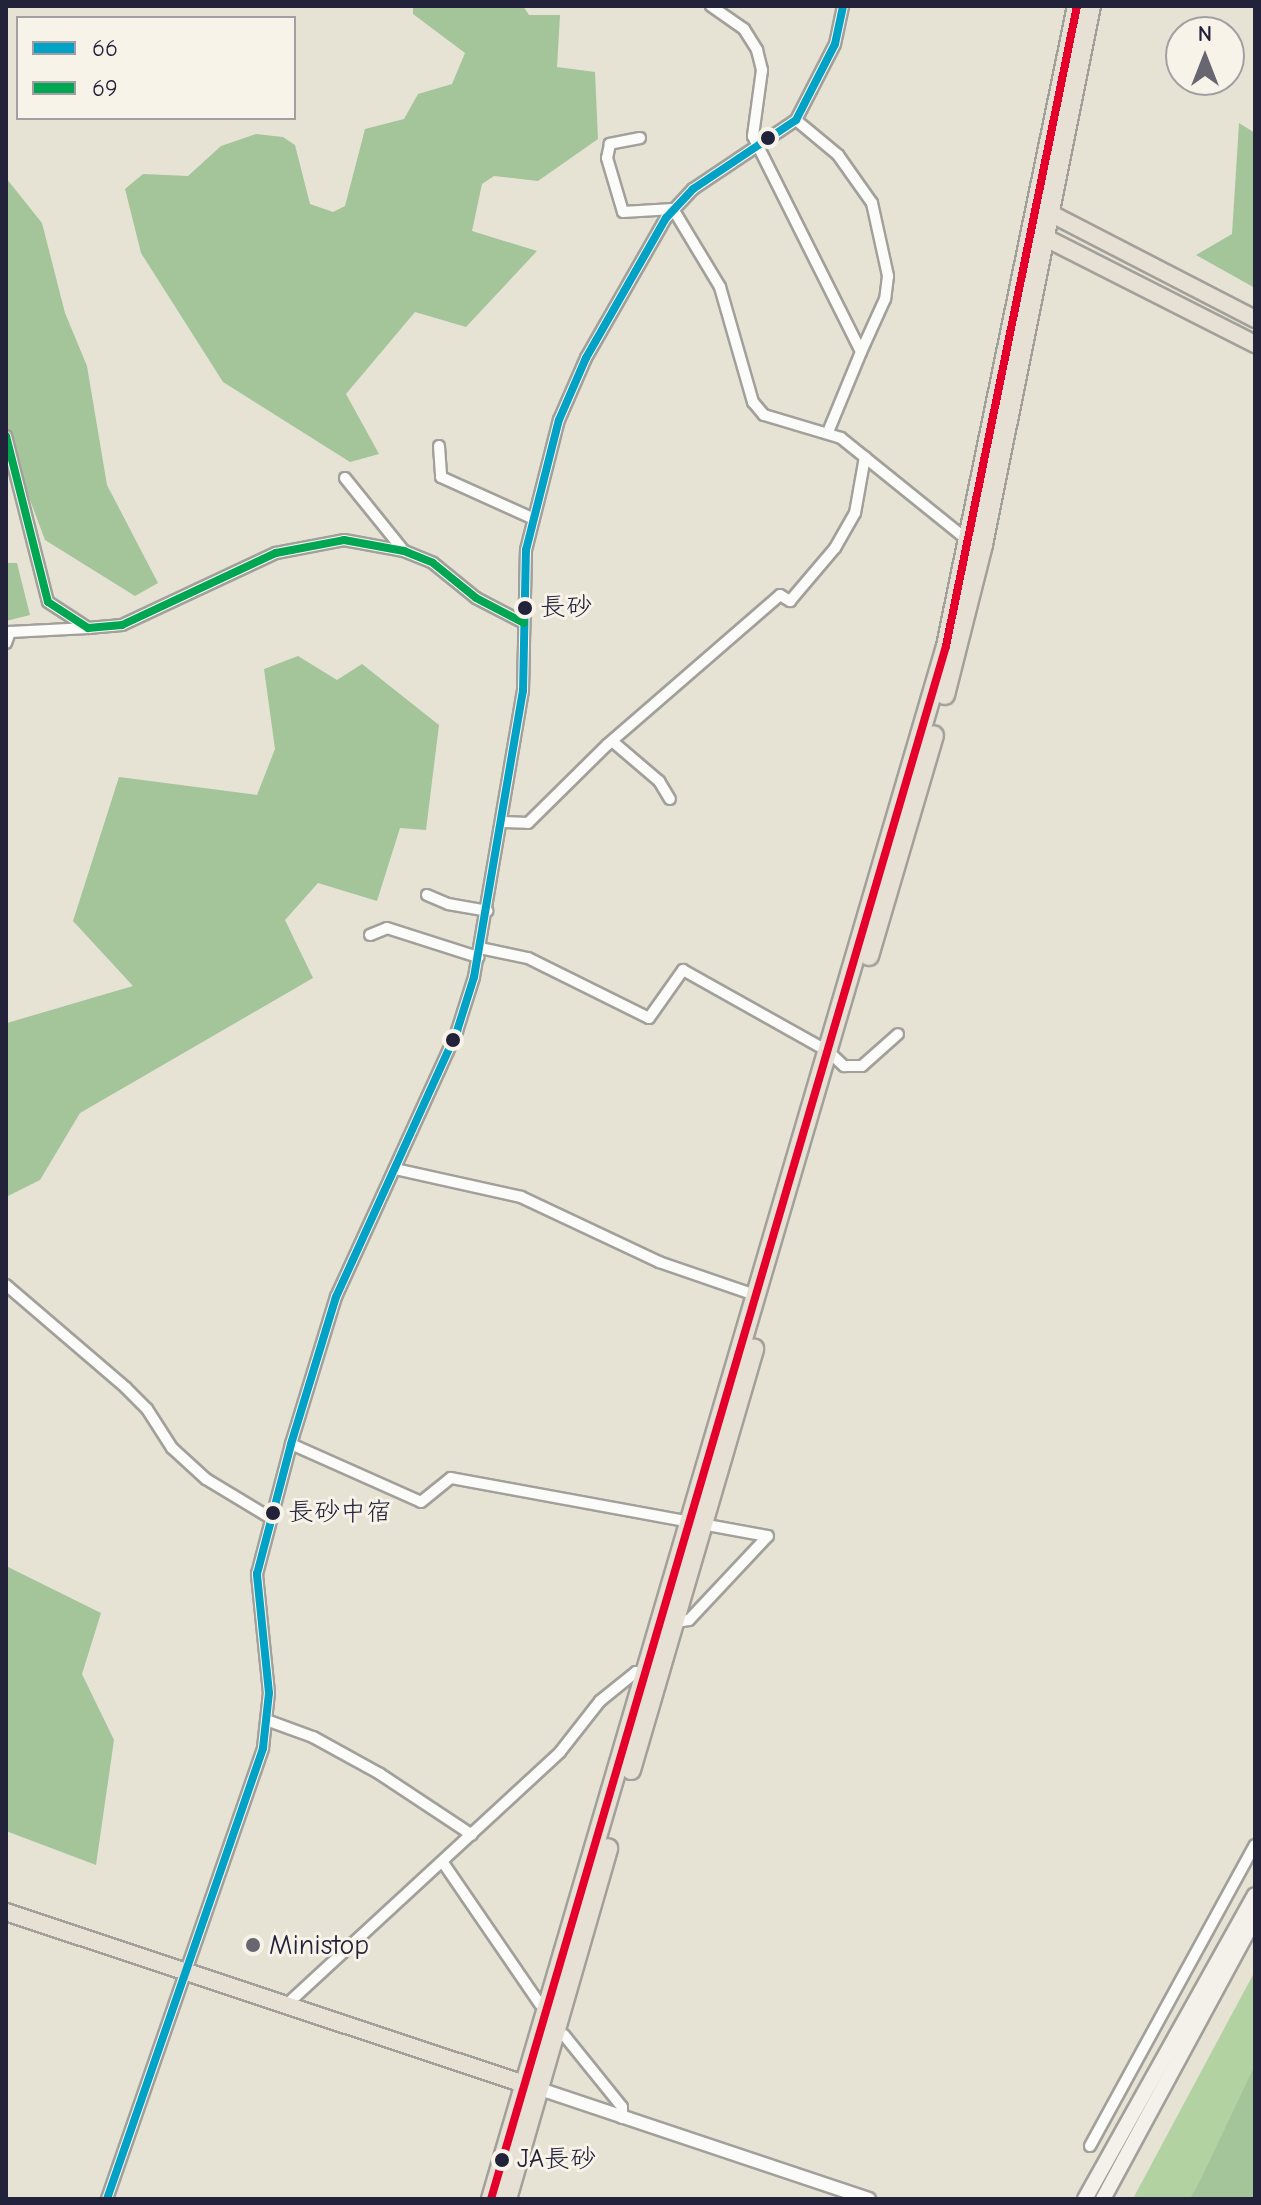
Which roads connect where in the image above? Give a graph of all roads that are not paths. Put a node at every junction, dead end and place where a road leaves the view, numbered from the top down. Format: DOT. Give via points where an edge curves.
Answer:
graph roads {
  1 [pos="711,6"];
  2 [pos="843,6"];
  3 [pos="1077,6"];
  4 [pos="1091,6"];
  5 [pos="796,120"];
  6 [pos="640,138"];
  7 [pos="759,147"];
  8 [pos="673,209"];
  9 [pos="1045,210"];
  10 [pos="1040,234"];
  11 [pos="1255,319"];
  12 [pos="1255,344"];
  13 [pos="861,352"];
  14 [pos="828,432"];
  15 [pos="6,436"];
  16 [pos="439,446"];
  17 [pos="865,457"];
  18 [pos="345,478"];
  19 [pos="532,518"];
  20 [pos="977,544"];
  21 [pos="404,551"];
  22 [pos="524,623"];
  23 [pos="88,628"];
  24 [pos="6,643"];
  25 [pos="612,741"];
  26 [pos="670,799"];
  27 [pos="503,822"];
  28 [pos="427,895"];
  29 [pos="487,911"];
  30 [pos="370,935"];
  31 [pos="479,952"];
  32 [pos="898,1034"];
  33 [pos="833,1057"];
  34 [pos="395,1169"];
  35 [pos="6,1285"];
  36 [pos="758,1296"];
  37 [pos="291,1444"];
  38 [pos="269,1517"];
  39 [pos="697,1526"];
  40 [pos="676,1622"];
  41 [pos="646,1672"];
  42 [pos="269,1721"];
  43 [pos="472,1835"];
  44 [pos="1255,1845"];
  45 [pos="444,1864"];
  46 [pos="1255,1895"];
  47 [pos="6,1912"];
  48 [pos="1255,1918"];
  49 [pos="184,1972"];
  50 [pos="540,2004"];
  51 [pos="285,2006"];
  52 [pos="564,2035"];
  53 [pos="532,2087"];
  54 [pos="622,2118"];
  55 [pos="1090,2146"];
  56 [pos="107,2199"];
  57 [pos="491,2199"];
  58 [pos="507,2199"];
  59 [pos="869,2199"];
  60 [pos="1085,2199"];
  61 [pos="1103,2199"];
  1 -- 7 [label="street" via="744,29 757,50 761,84 753,131"];
  2 -- 5 [label="street" via="835,44"];
  3 -- 9 [label="highway"];
  4 -- 9 [label="highway"];
  5 -- 7 [label="street"];
  5 -- 13 [label="street" via="838,155 872,203 888,276 885,299"];
  6 -- 8 [label="street" via="610,144 607,158 623,212"];
  7 -- 8 [label="street"];
  7 -- 13 [label="street"];
  8 -- 14 [label="street" via="720,287 753,402 764,415"];
  8 -- 19 [label="street" via="569,394"];
  9 -- 10 [label="highway"];
  9 -- 11 [label="main road"];
  10 -- 12 [label="main road"];
  10 -- 20 [label="highway"];
  13 -- 14 [label="street"];
  14 -- 17 [label="street"];
  15 -- 23 [label="street" via="48,602"];
  16 -- 19 [label="street" via="441,477"];
  17 -- 20 [label="street"];
  17 -- 25 [label="street" via="855,513 835,548 790,601 780,595"];
  18 -- 21 [label="street"];
  19 -- 22 [label="street"];
  20 -- 33 [label="highway"];
  21 -- 22 [label="street"];
  21 -- 23 [label="street" via="344,540 312,542 263,558 122,625"];
  22 -- 27 [label="street" via="523,691"];
  23 -- 24 [label="street" via="10,632"];
  25 -- 26 [label="street" via="659,781"];
  25 -- 27 [label="street" via="528,823"];
  27 -- 29 [label="street"];
  28 -- 29 [label="street"];
  29 -- 31 [label="street"];
  30 -- 31 [label="street" via="387,928"];
  31 -- 33 [label="street" via="528,958 649,1018 683,970"];
  31 -- 34 [label="street" via="457,1031"];
  32 -- 33 [label="street" via="862,1066"];
  33 -- 36 [label="highway"];
  33 -- 39 [label="highway"];
  34 -- 36 [label="street" via="521,1197 659,1262"];
  34 -- 37 [label="street" via="336,1297"];
  35 -- 38 [label="street" via="126,1388 172,1448 206,1479"];
  36 -- 39 [label="highway"];
  37 -- 38 [label="street"];
  37 -- 39 [label="street" via="421,1502 451,1478"];
  38 -- 42 [label="street" via="257,1574"];
  39 -- 40 [label="highway"];
  39 -- 40 [label="street" via="768,1536 689,1620"];
  39 -- 41 [label="highway"];
  40 -- 53 [label="highway"];
  41 -- 43 [label="street" via="636,1672 600,1701 560,1752"];
  41 -- 53 [label="highway"];
  42 -- 43 [label="street" via="313,1737 380,1774"];
  42 -- 49 [label="street" via="257,1769"];
  43 -- 45 [label="street"];
  44 -- 55 [label="street"];
  45 -- 50 [label="street"];
  45 -- 51 [label="street"];
  46 -- 60 [label="main road"];
  47 -- 49 [label="main road"];
  48 -- 61 [label="main road"];
  49 -- 51 [label="main road"];
  49 -- 56 [label="street"];
  51 -- 53 [label="main road"];
  52 -- 54 [label="street" via="622,2107"];
  53 -- 54 [label="street"];
  53 -- 57 [label="highway"];
  53 -- 58 [label="highway"];
  54 -- 59 [label="street"];
}
